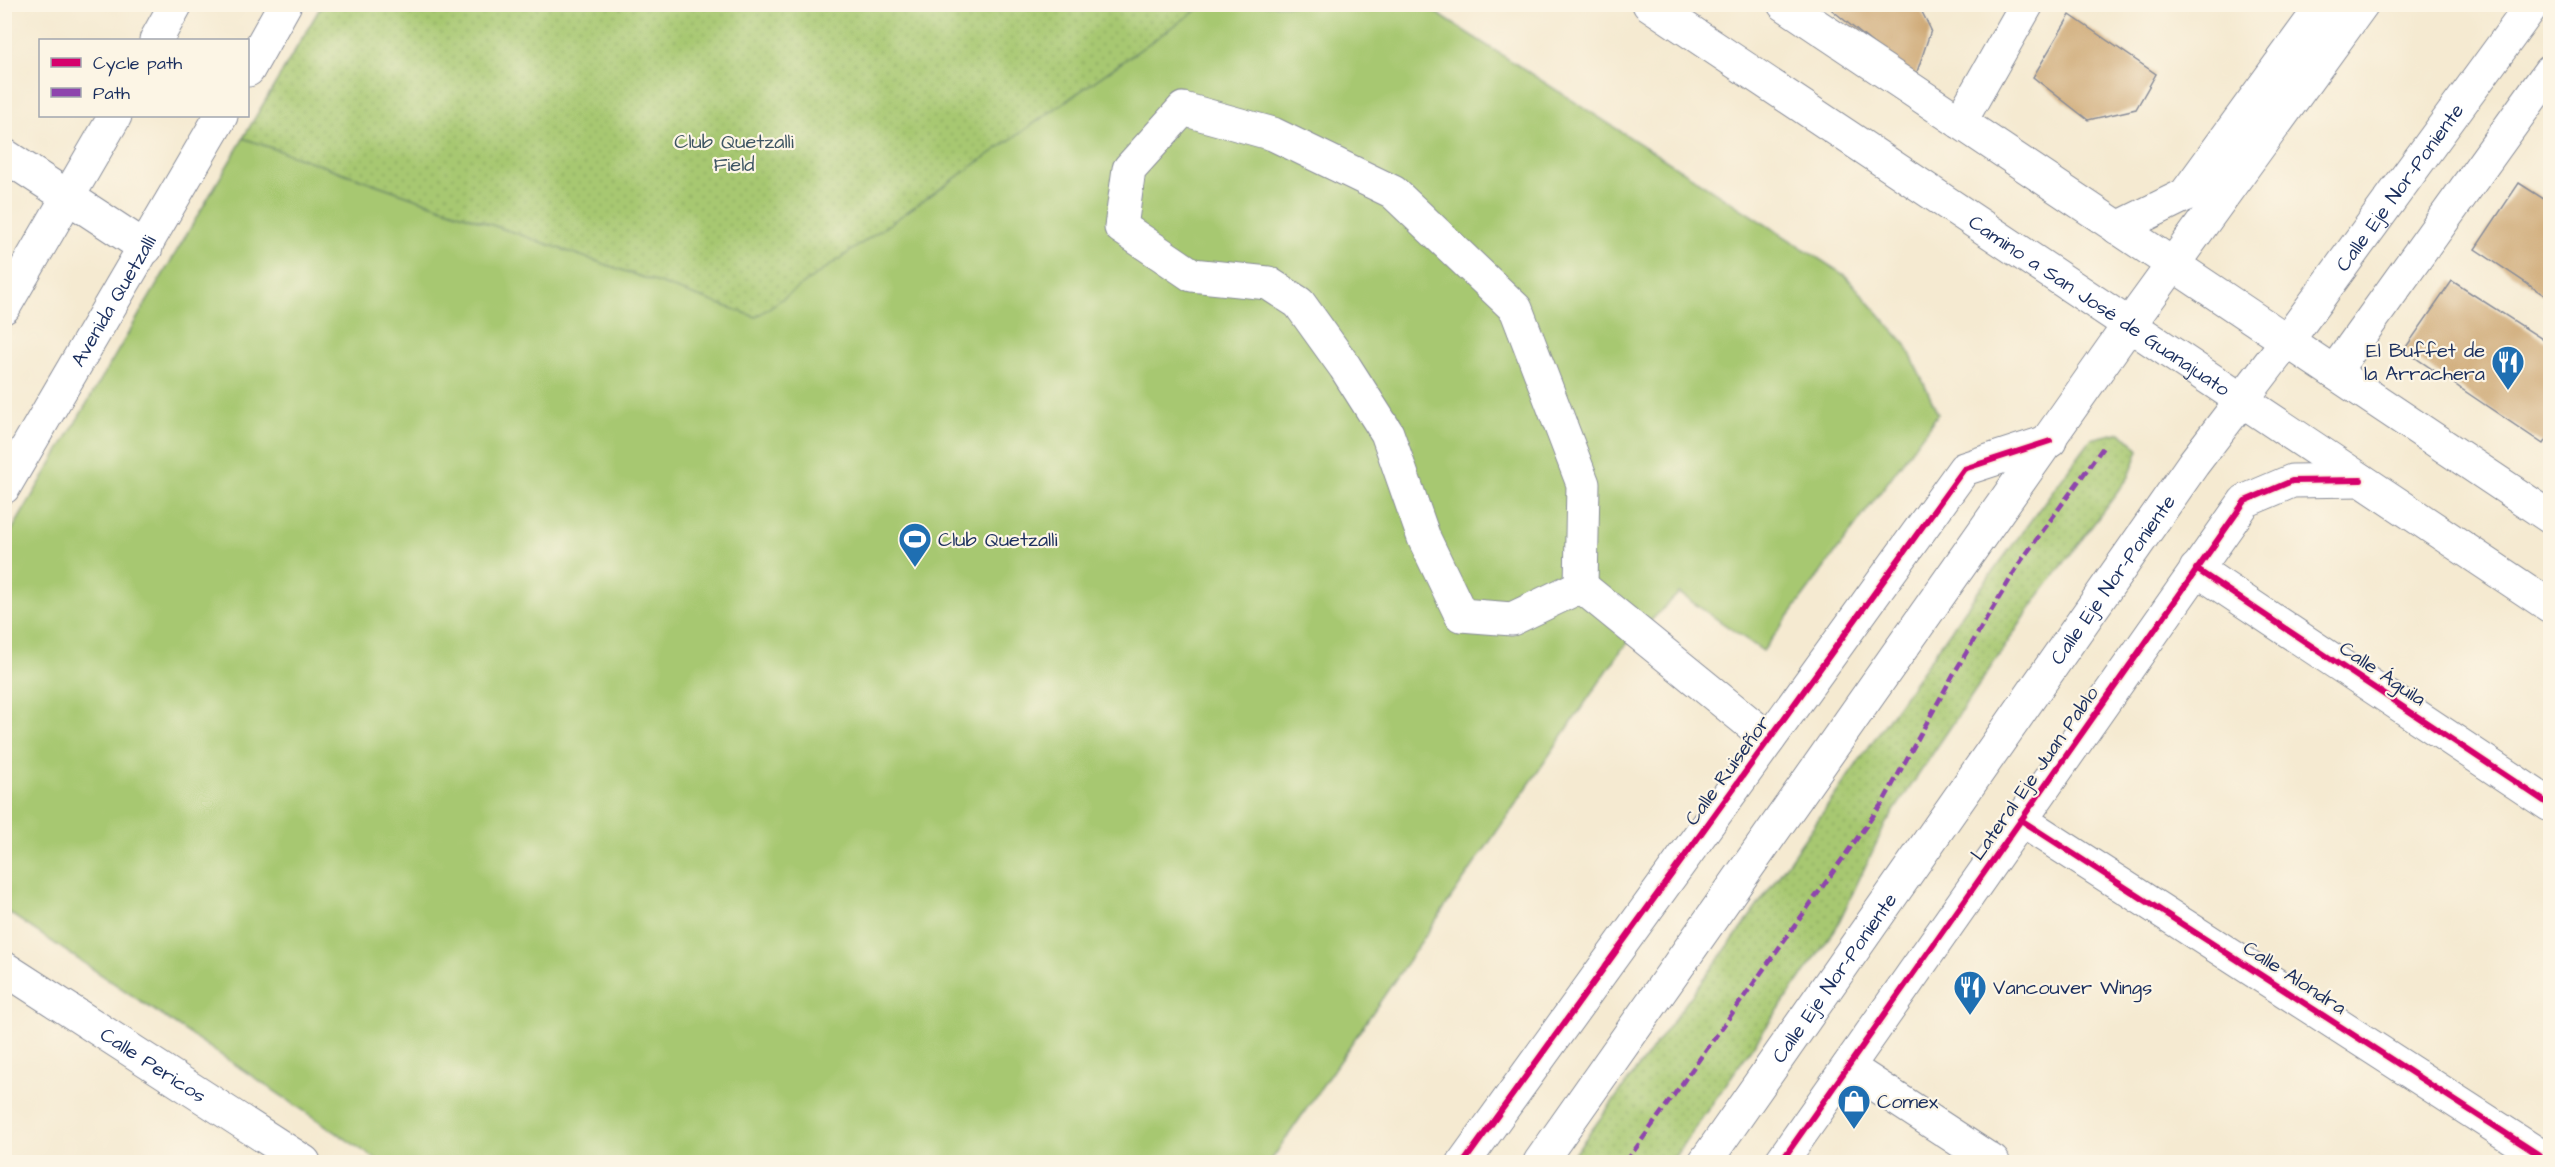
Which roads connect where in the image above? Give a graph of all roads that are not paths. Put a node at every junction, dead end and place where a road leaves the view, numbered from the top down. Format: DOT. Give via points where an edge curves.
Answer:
graph roads {
  1 [pos="176,4"];
  2 [pos="285,4"];
  3 [pos="1649,4"];
  4 [pos="1784,4"];
  5 [pos="2027,4"];
  6 [pos="2324,4"];
  7 [pos="2362,4"];
  8 [pos="2533,4"];
  9 [pos="157,39"];
  10 [pos="249,68"];
  11 [pos="2550,71"];
  12 [pos="114,117"];
  13 [pos="220,117"];
  14 [pos="1960,122"];
  15 [pos="4,155"];
  16 [pos="69,197"];
  17 [pos="2118,228"];
  18 [pos="146,248"];
  19 [pos="2174,265"];
  20 [pos="4,307"];
  21 [pos="2129,325"];
  22 [pos="2287,341"];
  23 [pos="2334,372"];
  24 [pos="2242,401"];
  25 [pos="2050,441"];
  26 [pos="2361,480"];
  27 [pos="4,487"];
  28 [pos="2550,517"];
  29 [pos="2196,569"];
  30 [pos="1581,586"];
  31 [pos="2550,606"];
  32 [pos="1769,739"];
  33 [pos="2550,805"];
  34 [pos="2021,820"];
  35 [pos="4,968"];
  36 [pos="1848,1067"];
  37 [pos="304,1162"];
  38 [pos="1464,1162"];
  39 [pos="1540,1162"];
  40 [pos="1705,1162"];
  41 [pos="1781,1162"];
  42 [pos="1993,1162"];
  43 [pos="2550,1162"];
  1 -- 9 [label="main road"];
  2 -- 10 [label="main road"];
  3 -- 21 [label="main road, Camino a San José de Guanajuato"];
  4 -- 14 [label="main road"];
  5 -- 14 [label="main road"];
  6 -- 17 [label="main road" via="2186,195"];
  7 -- 19 [label="main road"];
  8 -- 22 [label="main road, Calle Eje Nor-Poniente"];
  11 -- 23 [label="main road"];
  12 -- 16 [label="main road"];
  13 -- 18 [label="main road, Avenida Quetzalli"];
  14 -- 17 [label="main road"];
  15 -- 16 [label="main road"];
  16 -- 18 [label="main road"];
  16 -- 20 [label="main road"];
  17 -- 19 [label="main road"];
  18 -- 27 [label="main road, Avenida Quetzalli"];
  19 -- 21 [label="main road"];
  19 -- 22 [label="main road"];
  21 -- 24 [label="main road, Camino a San José de Guanajuato"];
  21 -- 25 [label="main road"];
  22 -- 23 [label="main road"];
  22 -- 24 [label="main road, Calle Eje Nor-Poniente"];
  23 -- 28 [label="main road"];
  24 -- 26 [label="main road, Camino a San José de Guanajuato"];
  24 -- 40 [label="main road, Calle Eje Nor-Poniente" via="2186,474"];
  25 -- 32 [label="main road, Calle Ruiseñor" via="1964,469"];
  25 -- 39 [label="main road"];
  26 -- 29 [label="main road, Lateral Eje Juan Pablo" via="2292,481 2244,501"];
  26 -- 31 [label="main road, Camino a San José de Guanajuato"];
  29 -- 33 [label="main road, Calle Águila"];
  29 -- 34 [label="main road, Lateral Eje Juan Pablo"];
  30 -- 30 [label="main road" via="1583,484 1516,309 1393,192 1273,134 1183,109 1129,169 1121,227 1192,275 1268,283 1299,303 1387,433 1424,538 1461,615 1512,619"];
  30 -- 32 [label="main road"];
  32 -- 38 [label="main road, Calle Ruiseñor"];
  34 -- 36 [label="main road, Lateral Eje Juan Pablo"];
  34 -- 43 [label="main road, Calle Alondra"];
  35 -- 37 [label="main road, Calle Pericos"];
  36 -- 41 [label="main road, Lateral Eje Juan Pablo"];
  36 -- 42 [label="main road"];
}
